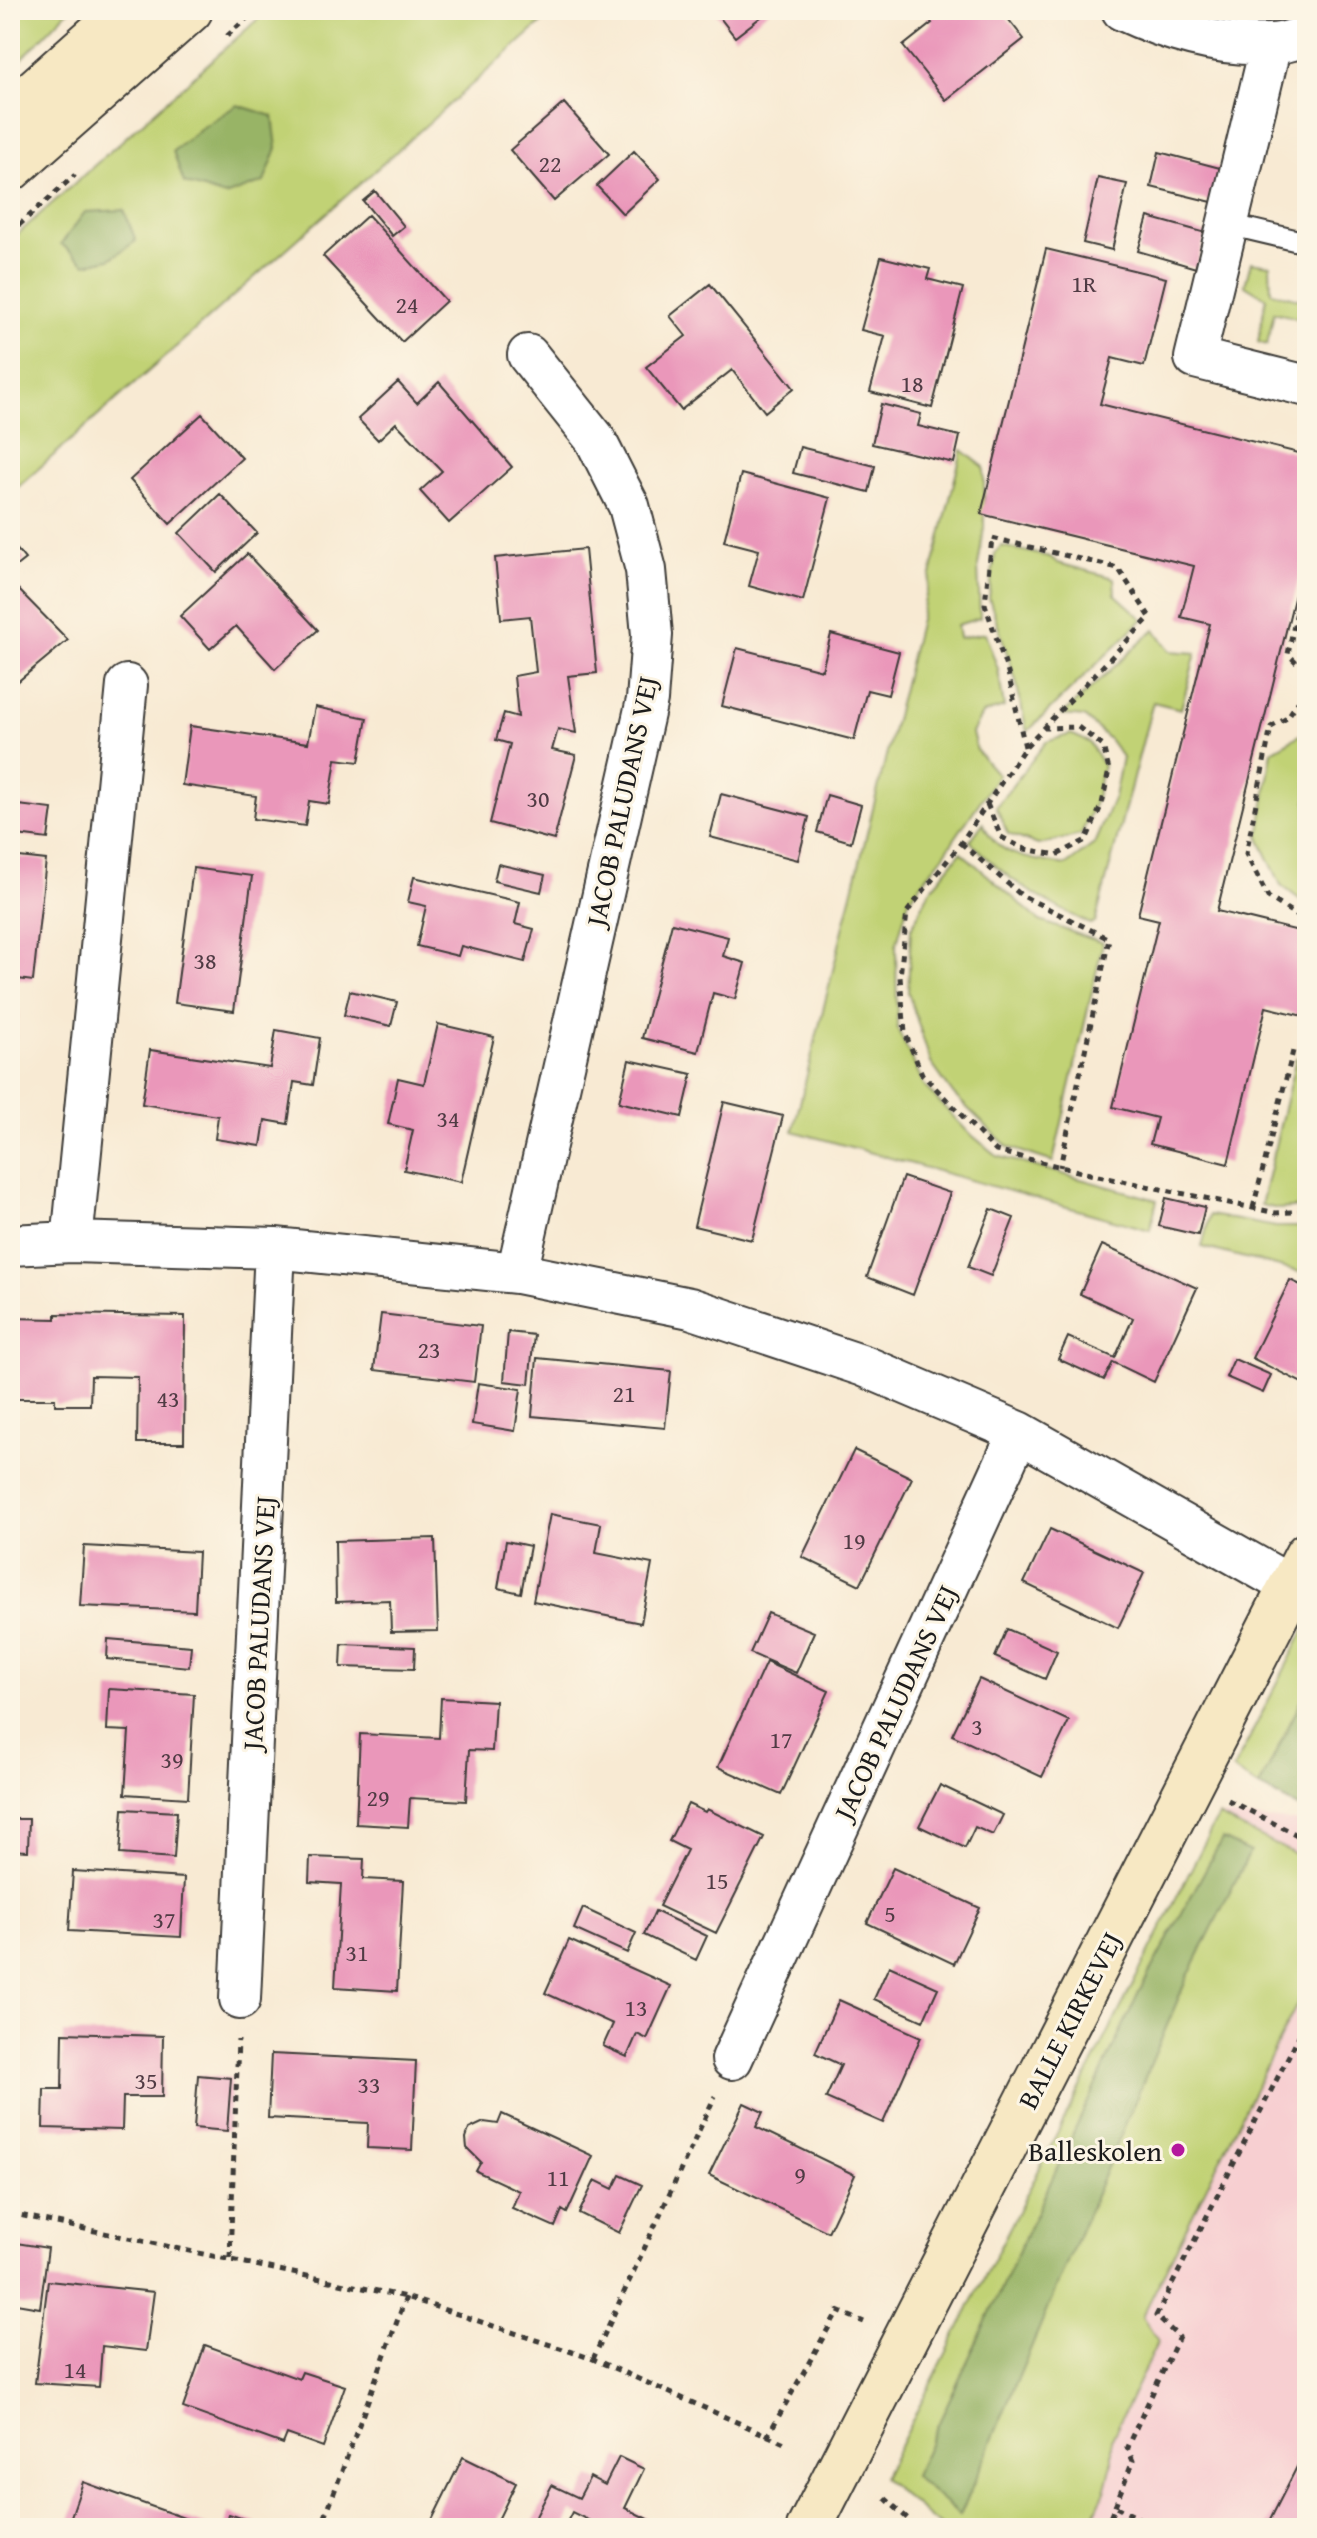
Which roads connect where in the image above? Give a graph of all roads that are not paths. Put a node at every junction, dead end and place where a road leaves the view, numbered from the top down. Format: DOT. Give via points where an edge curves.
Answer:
graph roads {
  1 [pos="126,10"];
  2 [pos="190,10"];
  3 [pos="1122,10"];
  4 [pos="1289,40"];
  5 [pos="10,113"];
  6 [pos="10,169"];
  7 [pos="1227,224"];
  8 [pos="1307,243"];
  9 [pos="528,355"];
  10 [pos="1307,386"];
  11 [pos="127,685"];
  12 [pos="72,1242"];
  13 [pos="10,1245"];
  14 [pos="275,1248"];
  15 [pos="517,1273"];
  16 [pos="1019,1432"];
  17 [pos="1299,1570"];
  18 [pos="240,1999"];
  19 [pos="732,2059"];
  20 [pos="809,2528"];
  1 -- 5 [label="street"];
  2 -- 6 [label="street"];
  3 -- 4 [label="street" via="1206,39"];
  4 -- 7 [label="street"];
  7 -- 8 [label="lane"];
  7 -- 10 [label="street" via="1195,358"];
  9 -- 15 [label="street, JACOB PALUDANS VEJ" via="595,439 629,506 646,570 652,635 647,700"];
  11 -- 12 [label="street"];
  12 -- 13 [label="street"];
  12 -- 14 [label="street"];
  14 -- 15 [label="street"];
  14 -- 18 [label="street, JACOB PALUDANS VEJ"];
  15 -- 16 [label="street" via="690,1308 864,1366"];
  16 -- 17 [label="street"];
  16 -- 19 [label="street, JACOB PALUDANS VEJ"];
  17 -- 20 [label="street, BALLE KIRKEVEJ"];
}
